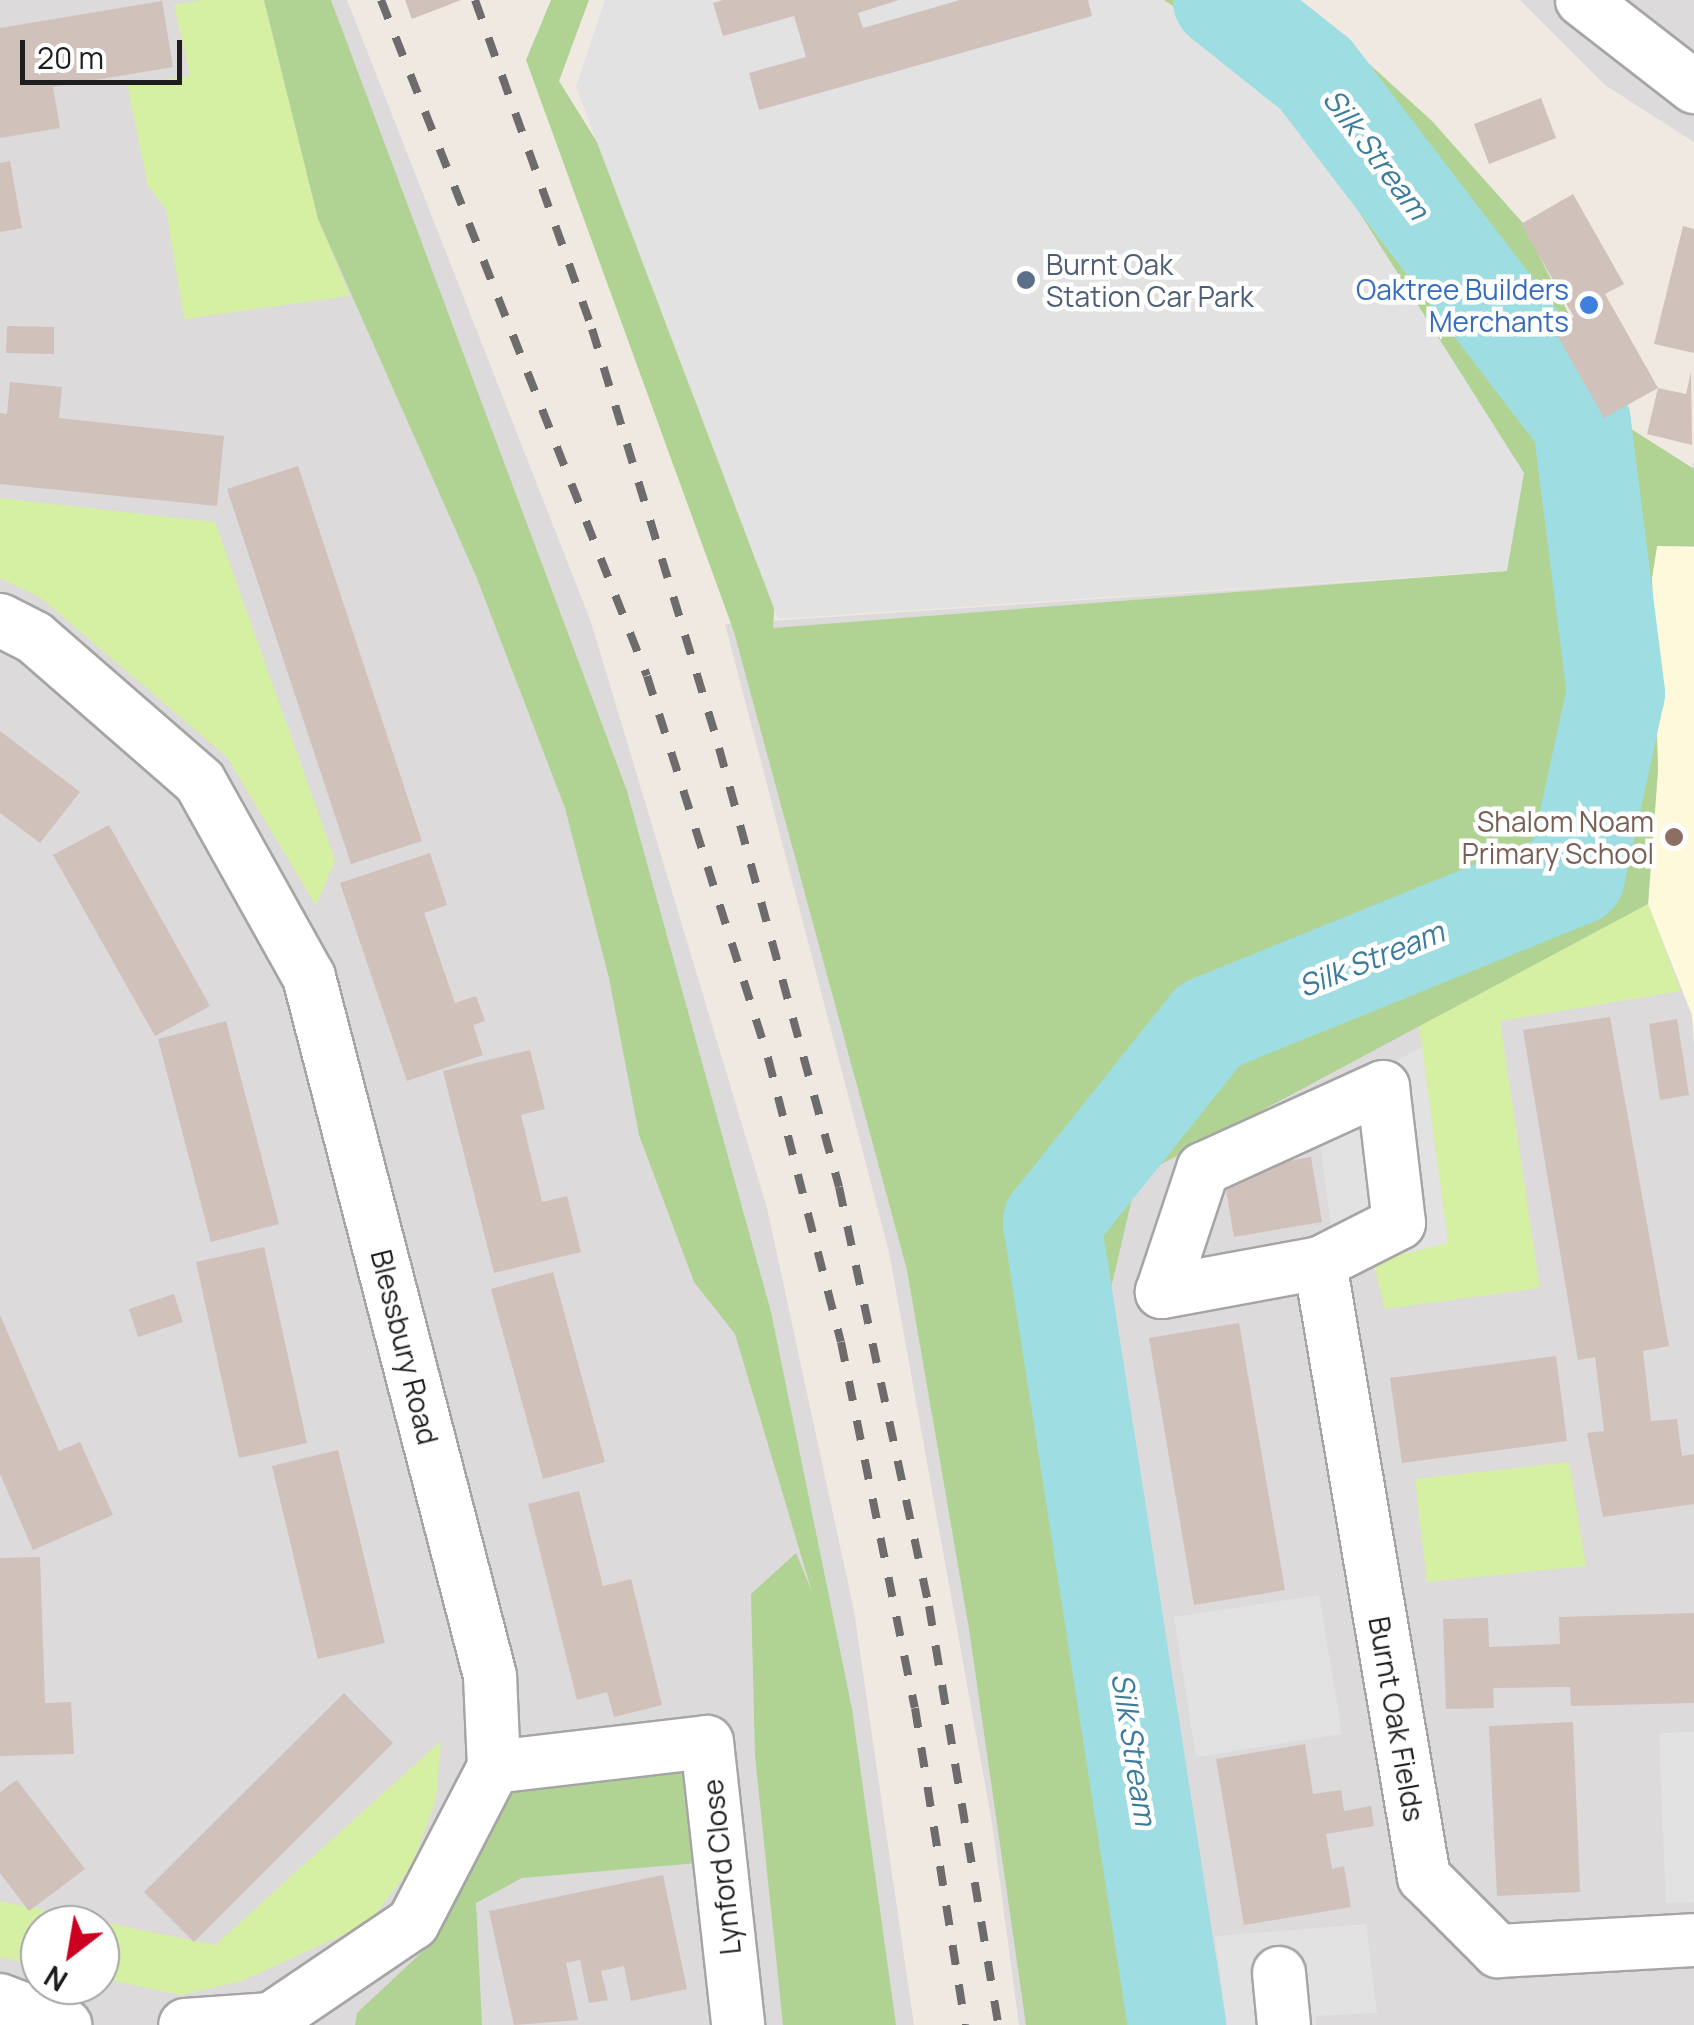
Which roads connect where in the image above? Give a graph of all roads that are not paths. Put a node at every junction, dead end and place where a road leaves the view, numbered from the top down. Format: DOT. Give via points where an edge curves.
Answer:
graph roads {
  1 [pos="1582,0"];
  2 [pos="1694,87"];
  3 [pos="0,620"];
  4 [pos="1320,1264"];
  5 [pos="494,1767"];
  6 [pos="1694,1940"];
  7 [pos="1279,1973"];
  8 [pos="0,2000"];
  9 [pos="66,2025"];
  10 [pos="185,2025"];
  11 [pos="738,2025"];
  12 [pos="1284,2025"];
  1 -- 2 [label="street"];
  3 -- 5 [label="street, Blessbury Road" via="35,638 200,782 309,977 490,1676"];
  4 -- 4 [label="street" via="1162,1292 1203,1169 1383,1087 1399,1222"];
  4 -- 6 [label="street, Burnt Oak Fields" via="1424,1876 1498,1952"];
  5 -- 10 [label="street, Blessbury Road" via="413,1923 271,2020"];
  5 -- 11 [label="street, Lynford Close" via="707,1742"];
  7 -- 12 [label="street"];
  8 -- 9 [label="street"];
}
